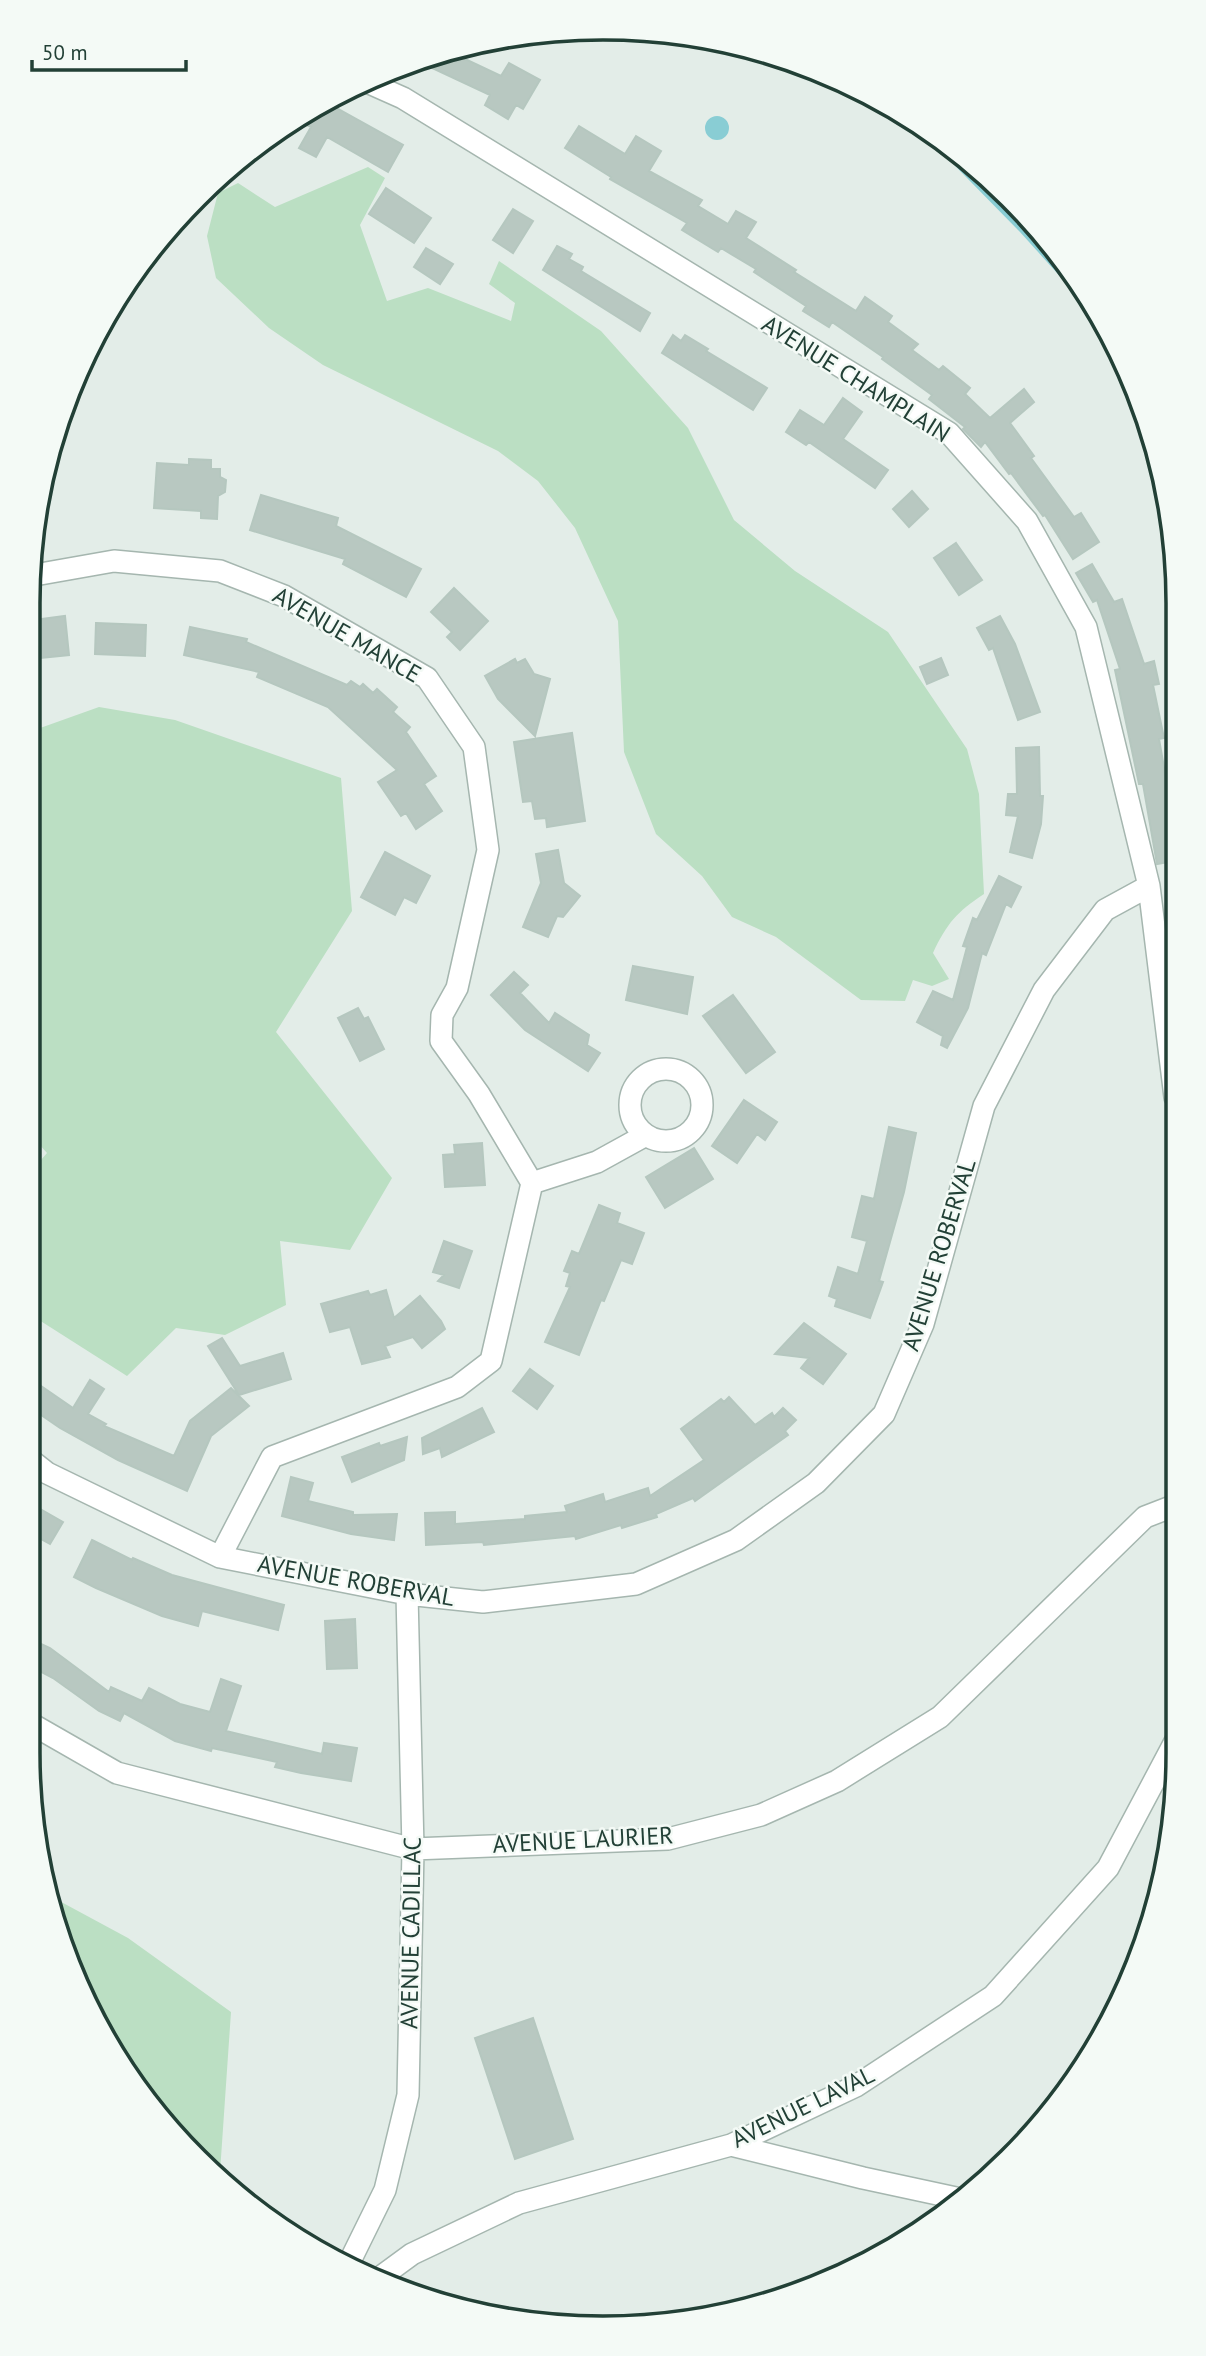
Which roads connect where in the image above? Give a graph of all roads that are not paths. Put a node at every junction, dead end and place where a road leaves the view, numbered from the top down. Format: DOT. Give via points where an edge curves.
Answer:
graph roads {
  1 [pos="379,87"];
  2 [pos="41,574"];
  3 [pos="1149,886"];
  4 [pos="1166,1024"];
  5 [pos="646,1135"];
  6 [pos="532,1183"];
  7 [pos="40,1467"];
  8 [pos="1166,1509"];
  9 [pos="220,1557"];
  10 [pos="407,1594"];
  11 [pos="40,1729"];
  12 [pos="1166,1759"];
  13 [pos="412,1849"];
  14 [pos="731,2145"];
  15 [pos="949,2197"];
  16 [pos="352,2257"];
  17 [pos="387,2272"];
  1 -- 3 [label="street, AVENUE CHAMPLAIN" via="949,433 1027,520 1086,627"];
  2 -- 6 [label="street, AVENUE MANCE" via="114,561 220,570 284,596 427,678 474,747 488,850 457,988 442,1015 441,1041"];
  3 -- 4 [label="street, AVENUE CHAMPLAIN"];
  3 -- 10 [label="street, AVENUE ROBERVAL" via="1105,910 1044,990 984,1106 923,1324 884,1414 816,1483 736,1540 636,1584 483,1602"];
  5 -- 6 [label="street" via="597,1162"];
  6 -- 9 [label="street" via="491,1360 457,1387 272,1457"];
  7 -- 9 [label="street, AVENUE ROBERVAL"];
  8 -- 13 [label="street, AVENUE LAURIER" via="1145,1517 940,1717 837,1782 761,1815 668,1839"];
  9 -- 10 [label="street, AVENUE ROBERVAL"];
  10 -- 13 [label="street, AVENUE CADILLAC"];
  11 -- 13 [label="street, AVENUE LAURIER" via="117,1773"];
  12 -- 14 [label="street, AVENUE LAVAL" via="1108,1868 993,1996 856,2086"];
  13 -- 16 [label="street, AVENUE CADILLAC" via="408,2095 385,2190"];
  14 -- 15 [label="street"];
  14 -- 17 [label="street, AVENUE LAVAL" via="519,2203 412,2254"];
}
